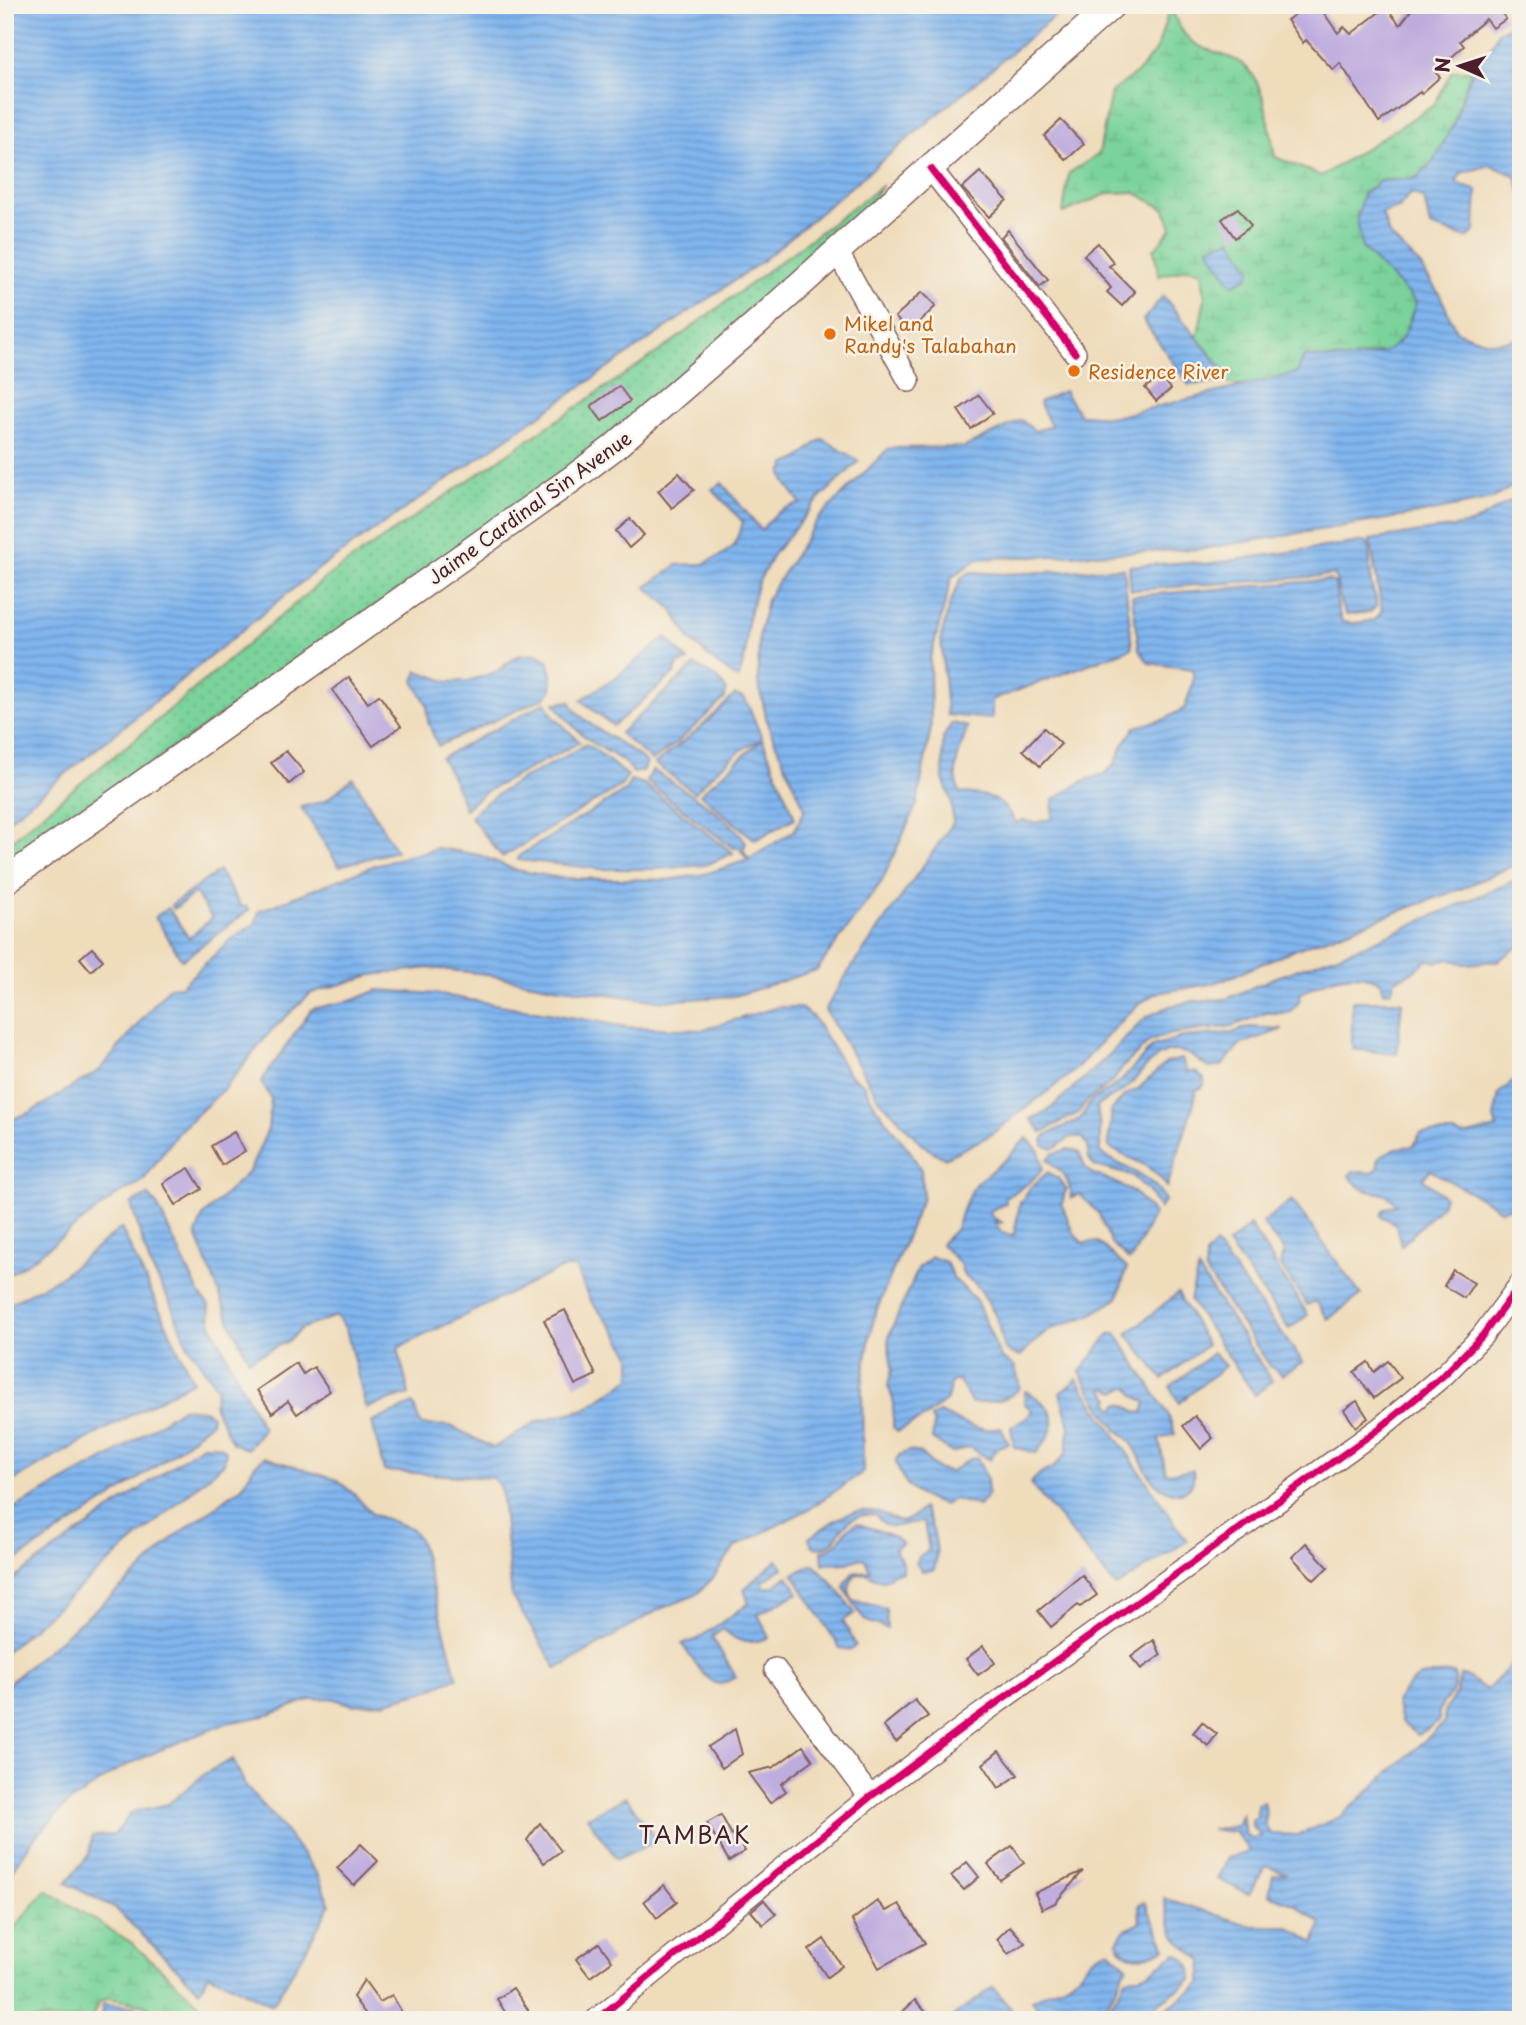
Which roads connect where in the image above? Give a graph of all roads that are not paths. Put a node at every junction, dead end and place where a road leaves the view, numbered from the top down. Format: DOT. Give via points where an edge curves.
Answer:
graph roads {
  1 [pos="1112,5"];
  2 [pos="931,169"];
  3 [pos="837,251"];
  4 [pos="1075,353"];
  5 [pos="909,381"];
  6 [pos="5,881"];
  7 [pos="1521,1283"];
  8 [pos="775,1669"];
  9 [pos="870,1797"];
  10 [pos="596,2020"];
  1 -- 2 [label="main road, Jaime Cardinal Sin Avenue"];
  2 -- 3 [label="main road, Jaime Cardinal Sin Avenue"];
  2 -- 4 [label="street"];
  3 -- 5 [label="street"];
  3 -- 6 [label="main road, Jaime Cardinal Sin Avenue" via="667,402 572,479"];
  7 -- 9 [label="street" via="1482,1336 1380,1428"];
  8 -- 9 [label="street"];
  9 -- 10 [label="street"];
}
